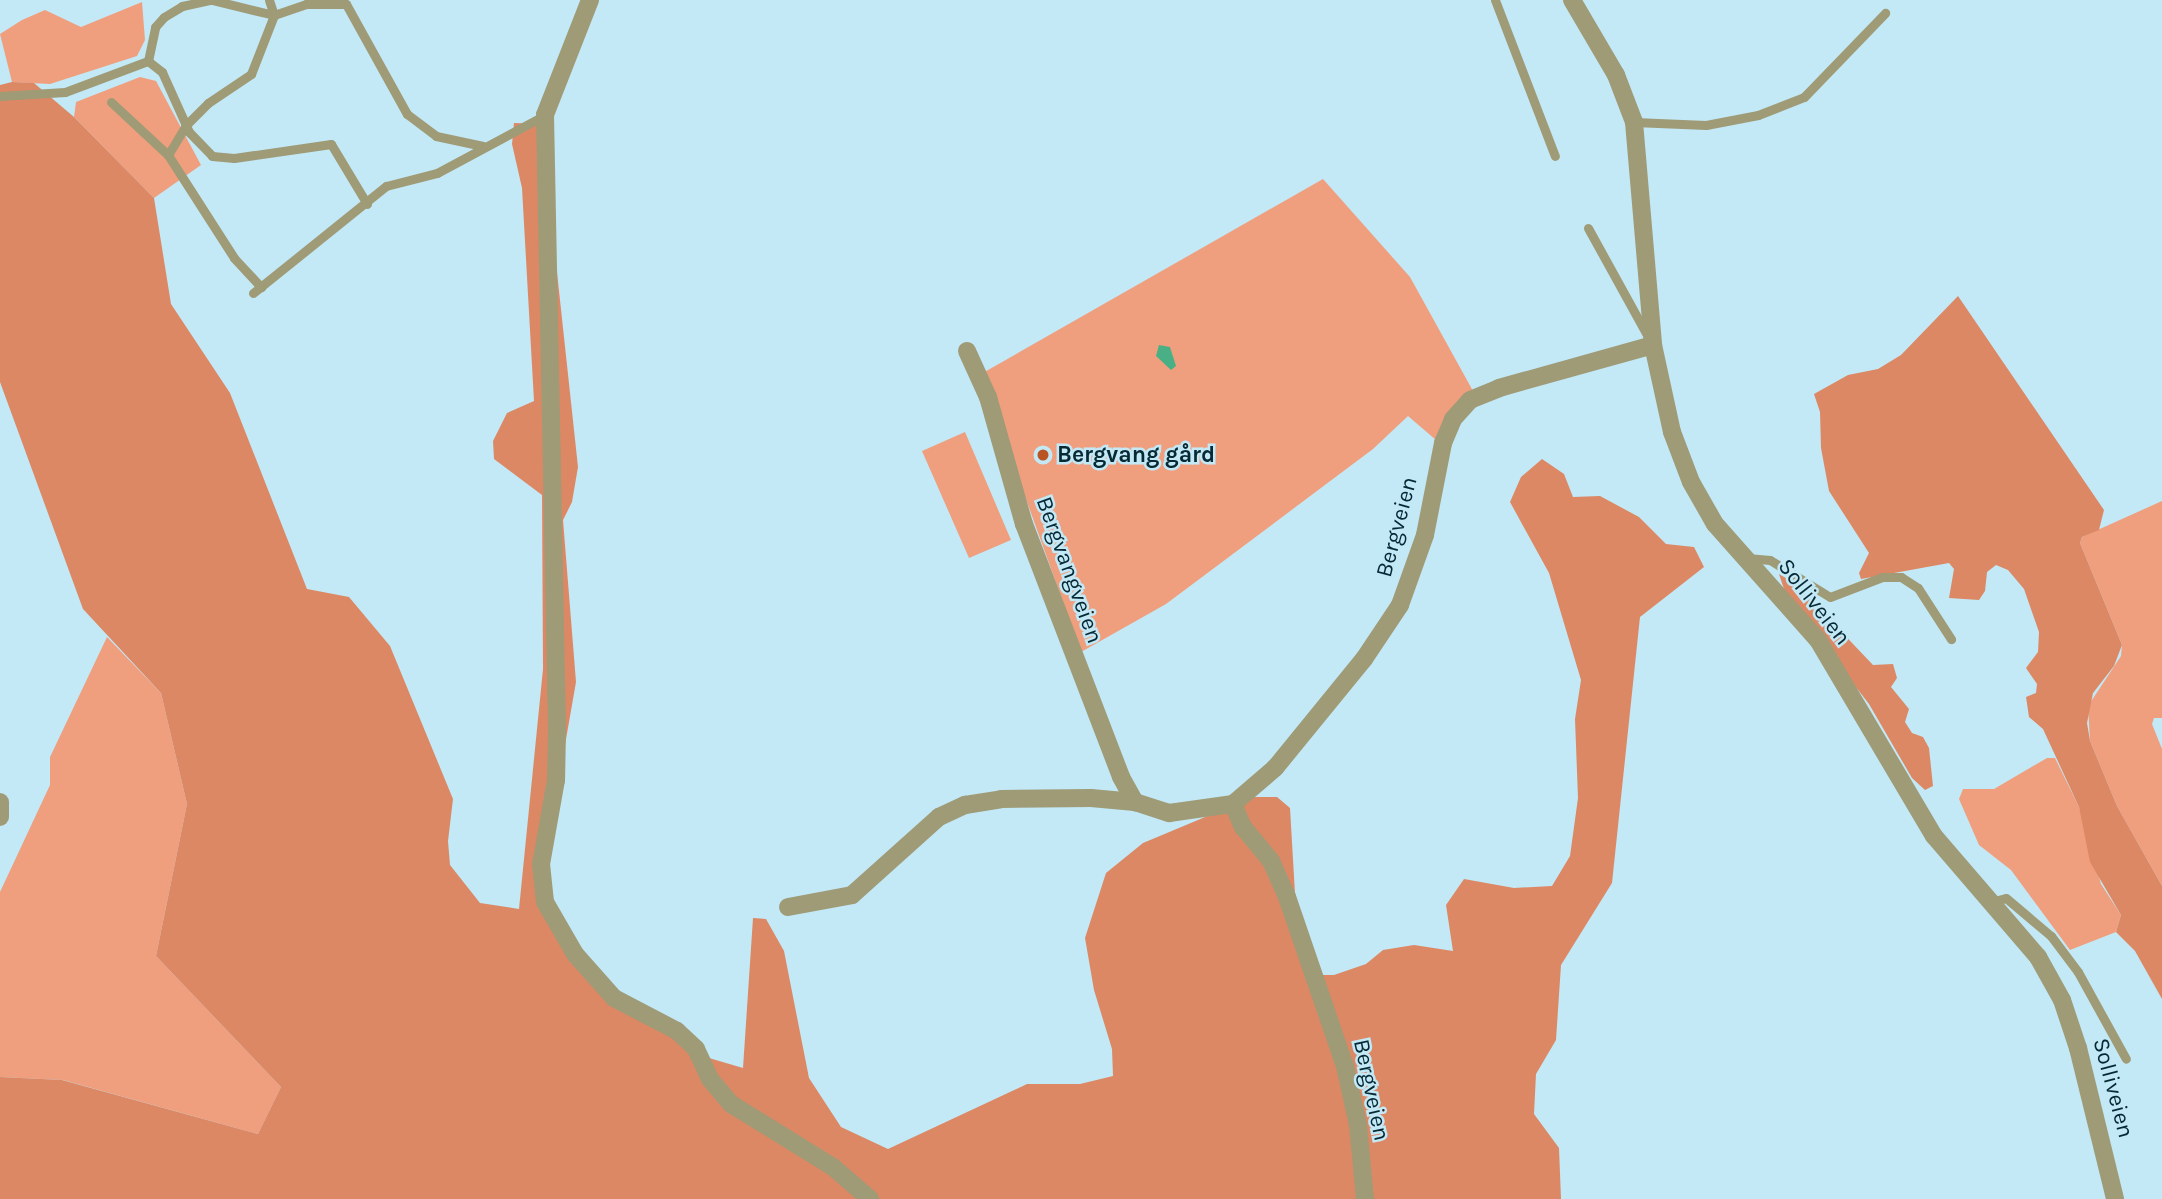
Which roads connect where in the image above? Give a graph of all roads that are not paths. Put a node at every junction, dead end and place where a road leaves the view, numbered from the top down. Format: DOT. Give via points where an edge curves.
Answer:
graph roads {
  1 [pos="211,0"];
  2 [pos="269,0"];
  3 [pos="590,0"];
  4 [pos="1495,0"];
  5 [pos="1572,0"];
  6 [pos="1885,13"];
  7 [pos="274,15"];
  8 [pos="148,61"];
  9 [pos="0,96"];
  10 [pos="111,102"];
  11 [pos="545,115"];
  12 [pos="1634,122"];
  13 [pos="186,125"];
  14 [pos="483,146"];
  15 [pos="168,155"];
  16 [pos="1555,156"];
  17 [pos="367,204"];
  18 [pos="1588,228"];
  19 [pos="1653,345"];
  20 [pos="967,351"];
  21 [pos="1747,558"];
  22 [pos="1951,639"];
  23 [pos="0,802"];
  24 [pos="1135,802"];
  25 [pos="1233,804"];
  26 [pos="0,817"];
  27 [pos="1990,902"];
  28 [pos="788,907"];
  29 [pos="2126,1059"];
  30 [pos="870,1199"];
  31 [pos="1365,1199"];
  32 [pos="2115,1199"];
  1 -- 7 [label="lane"];
  1 -- 8 [label="lane" via="182,6 164,17 155,27"];
  2 -- 7 [label="lane"];
  3 -- 11 [label="street"];
  4 -- 16 [label="lane"];
  5 -- 12 [label="street, Solliveien" via="1616,75"];
  6 -- 12 [label="lane" via="1804,97 1758,115 1706,125"];
  7 -- 13 [label="lane" via="251,74 208,103"];
  7 -- 14 [label="lane" via="306,4 346,4 407,114 436,136"];
  8 -- 9 [label="lane" via="65,92"];
  8 -- 13 [label="lane" via="162,72"];
  10 -- 15 [label="lane"];
  11 -- 14 [label="lane"];
  11 -- 30 [label="street" via="557,730 556,780 541,864 545,902 575,954 614,998 677,1031 696,1049 710,1079 731,1104 833,1167"];
  12 -- 19 [label="street, Solliveien"];
  13 -- 15 [label="lane"];
  13 -- 17 [label="lane" via="212,156 234,158 331,144"];
  14 -- 17 [label="lane" via="437,173 386,186"];
  15 -- 17 [label="lane" via="257,290"];
  18 -- 19 [label="lane"];
  19 -- 21 [label="street, Solliveien" via="1672,432 1691,482 1715,524"];
  19 -- 25 [label="street, Bergveien" via="1470,400 1453,419 1443,443 1425,535 1400,605 1364,659 1275,768"];
  20 -- 24 [label="street, Bergvangveien" via="988,397 1029,536 1121,777"];
  21 -- 22 [label="lane" via="1769,560 1830,597 1882,577 1901,577 1927,599"];
  21 -- 27 [label="street, Solliveien" via="1818,640 1934,836"];
  23 -- 26 [label="street"];
  24 -- 25 [label="street" via="1169,813"];
  24 -- 28 [label="street" via="1001,799 965,806 939,817 852,895"];
  25 -- 31 [label="street, Bergveien" via="1243,827 1271,862 1287,897 1337,1041 1358,1125"];
  27 -- 29 [label="lane" via="2006,898 2051,936 2078,972"];
  27 -- 32 [label="street, Solliveien" via="2038,957 2062,1000 2095,1103"];
}
